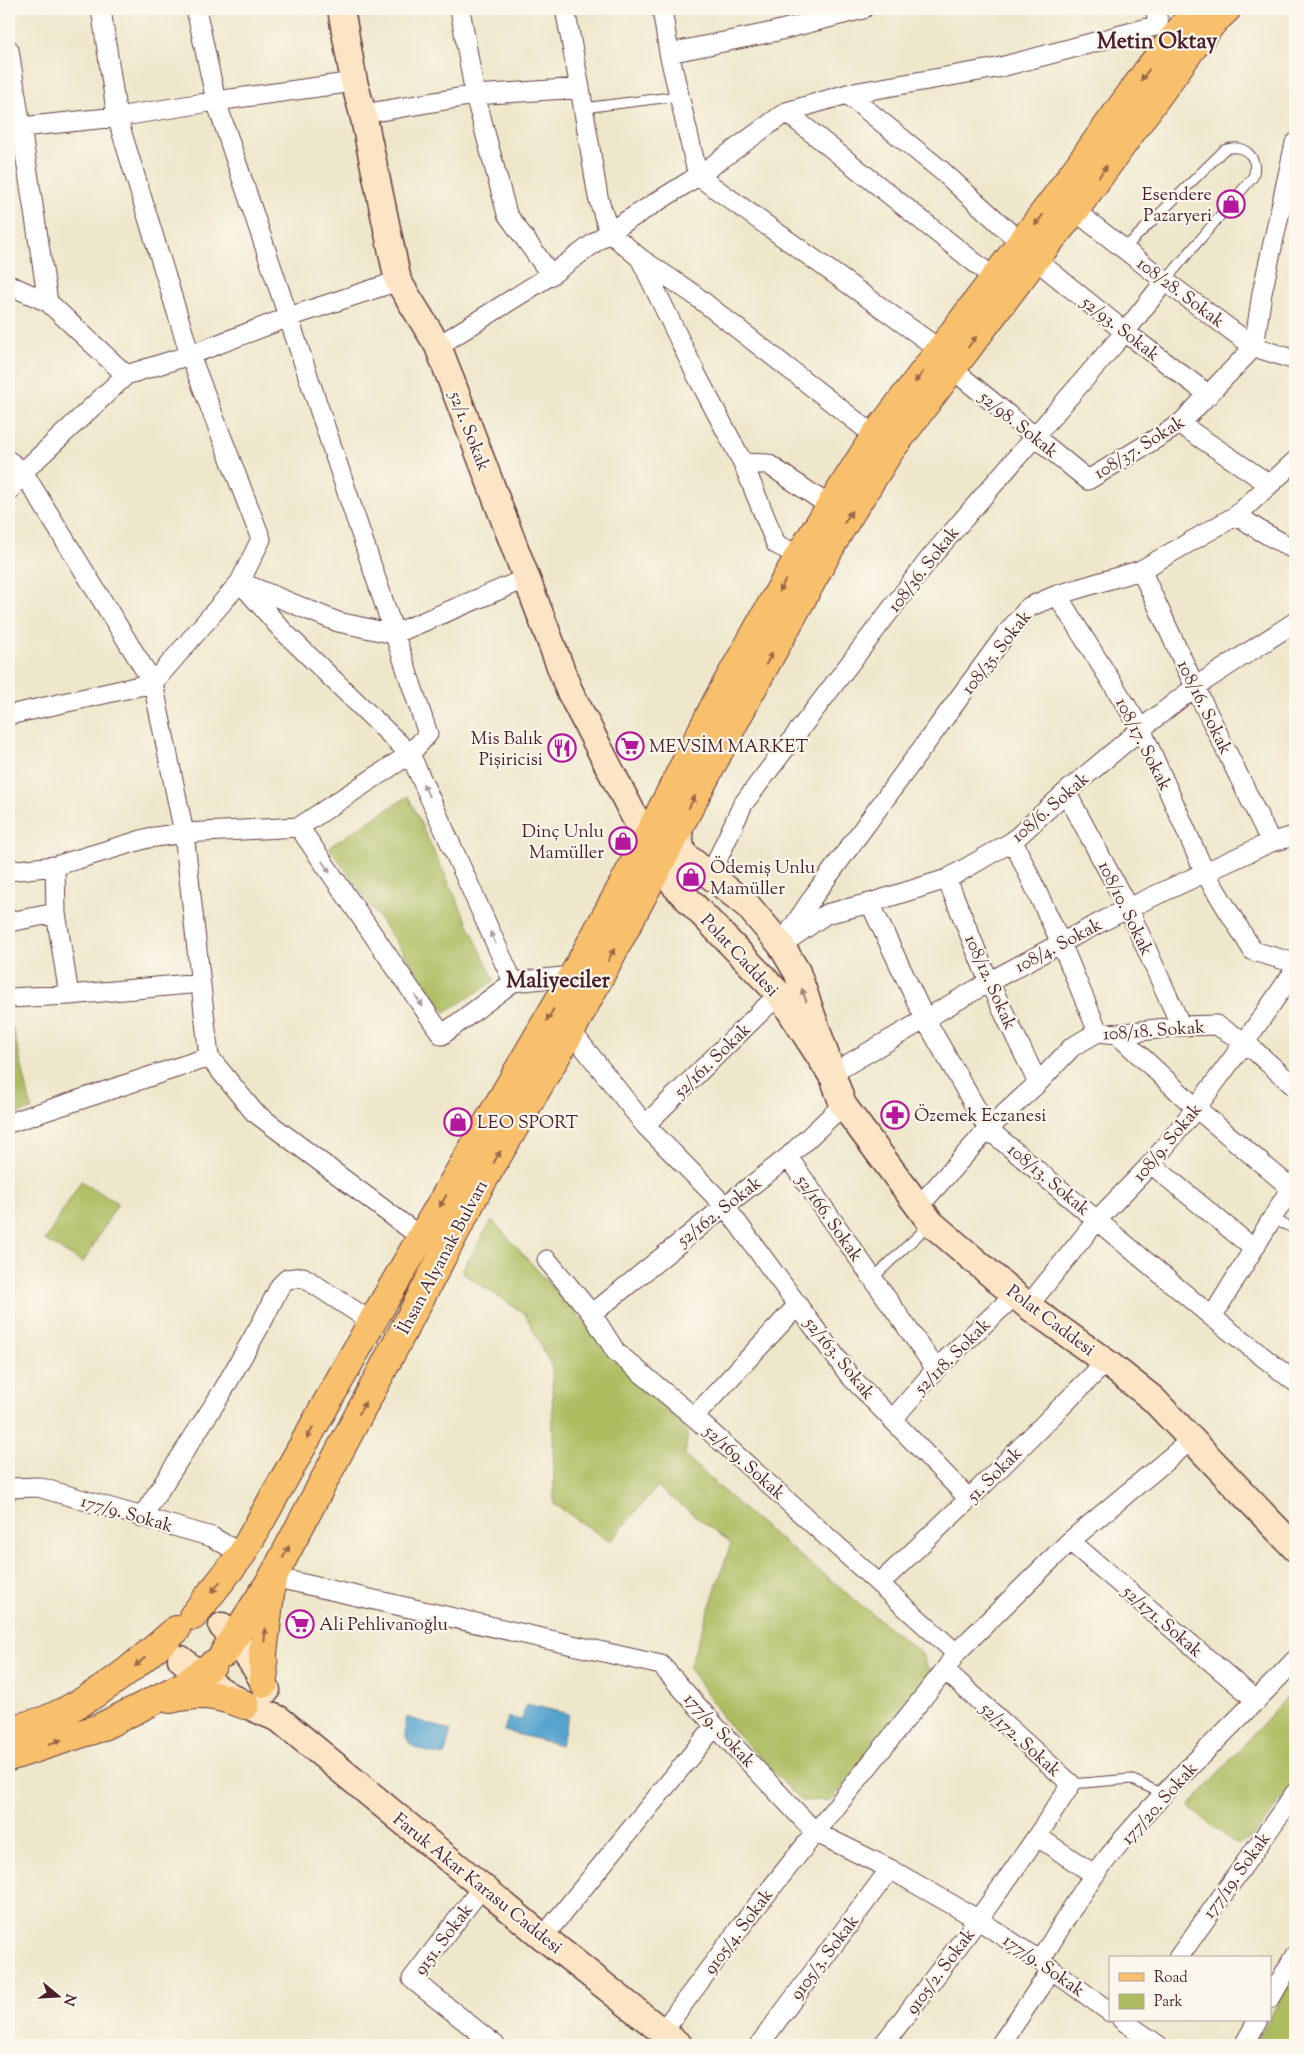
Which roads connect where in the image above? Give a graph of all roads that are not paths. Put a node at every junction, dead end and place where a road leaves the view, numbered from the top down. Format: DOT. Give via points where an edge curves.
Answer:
graph roads {
  1 [pos="101,9"];
  2 [pos="196,9"];
  3 [pos="341,9"];
  4 [pos="460,9"];
  5 [pos="565,9"];
  6 [pos="662,9"];
  7 [pos="862,9"];
  8 [pos="1155,9"];
  9 [pos="1197,9"];
  10 [pos="1226,9"];
  11 [pos="9,50"];
  12 [pos="669,53"];
  13 [pos="354,82"];
  14 [pos="580,88"];
  15 [pos="847,94"];
  16 [pos="475,95"];
  17 [pos="679,96"];
  18 [pos="216,100"];
  19 [pos="583,108"];
  20 [pos="786,112"];
  21 [pos="364,114"];
  22 [pos="117,117"];
  23 [pos="15,128"];
  24 [pos="1295,143"];
  25 [pos="698,176"];
  26 [pos="1065,203"];
  27 [pos="609,232"];
  28 [pos="1118,244"];
  29 [pos="1028,251"];
  30 [pos="641,259"];
  31 [pos="551,275"];
  32 [pos="994,278"];
  33 [pos="398,281"];
  34 [pos="1165,281"];
  35 [pos="9,285"];
  36 [pos="48,302"];
  37 [pos="289,317"];
  38 [pos="1124,332"];
  39 [pos="438,346"];
  40 [pos="1254,347"];
  41 [pos="190,355"];
  42 [pos="945,359"];
  43 [pos="1295,360"];
  44 [pos="126,375"];
  45 [pos="1209,395"];
  46 [pos="1180,424"];
  47 [pos="875,436"];
  48 [pos="1033,437"];
  49 [pos="1295,461"];
  50 [pos="743,463"];
  51 [pos="16,467"];
  52 [pos="1088,480"];
  53 [pos="1269,484"];
  54 [pos="9,491"];
  55 [pos="830,507"];
  56 [pos="1237,515"];
  57 [pos="1295,550"];
  58 [pos="799,556"];
  59 [pos="1141,570"];
  60 [pos="525,579"];
  61 [pos="240,582"];
  62 [pos="1058,595"];
  63 [pos="1294,626"];
  64 [pos="394,634"];
  65 [pos="153,684"];
  66 [pos="1195,688"];
  67 [pos="9,715"];
  68 [pos="1141,729"];
  69 [pos="410,754"];
  70 [pos="620,787"];
  71 [pos="671,790"];
  72 [pos="1066,792"];
  73 [pos="299,827"];
  74 [pos="184,833"];
  75 [pos="1295,836"];
  76 [pos="1013,841"];
  77 [pos="1271,842"];
  78 [pos="660,850"];
  79 [pos="55,866"];
  80 [pos="9,871"];
  81 [pos="1205,873"];
  82 [pos="711,878"];
  83 [pos="947,879"];
  84 [pos="676,887"];
  85 [pos="647,889"];
  86 [pos="870,903"];
  87 [pos="1128,908"];
  88 [pos="56,913"];
  89 [pos="9,922"];
  90 [pos="1061,943"];
  91 [pos="781,945"];
  92 [pos="1295,963"];
  93 [pos="1295,970"];
  94 [pos="513,982"];
  95 [pos="989,982"];
  96 [pos="200,983"];
  97 [pos="583,983"];
  98 [pos="779,994"];
  99 [pos="70,995"];
  100 [pos="9,998"];
  101 [pos="925,1019"];
  102 [pos="1181,1026"];
  103 [pos="571,1031"];
  104 [pos="1098,1032"];
  105 [pos="1118,1034"];
  106 [pos="1245,1042"];
  107 [pos="209,1057"];
  108 [pos="831,1074"];
  109 [pos="1038,1083"];
  110 [pos="1295,1087"];
  111 [pos="843,1105"];
  112 [pos="1196,1108"];
  113 [pos="9,1123"];
  114 [pos="645,1125"];
  115 [pos="988,1129"];
  116 [pos="788,1157"];
  117 [pos="1152,1164"];
  118 [pos="1293,1185"];
  119 [pos="725,1206"];
  120 [pos="925,1214"];
  121 [pos="1098,1219"];
  122 [pos="1272,1219"];
  123 [pos="1295,1229"];
  124 [pos="422,1238"];
  125 [pos="1253,1248"];
  126 [pos="547,1260"];
  127 [pos="872,1278"];
  128 [pos="1021,1300"];
  129 [pos="798,1305"];
  130 [pos="592,1314"];
  131 [pos="1212,1317"];
  132 [pos="372,1322"];
  133 [pos="1106,1362"];
  134 [pos="936,1369"];
  135 [pos="1295,1382"];
  136 [pos="694,1417"];
  137 [pos="892,1420"];
  138 [pos="1191,1440"];
  139 [pos="9,1488"];
  140 [pos="968,1499"];
  141 [pos="142,1517"];
  142 [pos="1070,1540"];
  143 [pos="1295,1548"];
  144 [pos="242,1554"];
  145 [pos="273,1577"];
  146 [pos="879,1584"];
  147 [pos="185,1623"];
  148 [pos="212,1652"];
  149 [pos="956,1653"];
  150 [pos="1295,1660"];
  151 [pos="945,1670"];
  152 [pos="264,1683"];
  153 [pos="1256,1701"];
  154 [pos="149,1704"];
  155 [pos="245,1705"];
  156 [pos="279,1719"];
  157 [pos="715,1726"];
  158 [pos="9,1730"];
  159 [pos="9,1757"];
  160 [pos="1071,1784"];
  161 [pos="1295,1793"];
  162 [pos="1163,1794"];
  163 [pos="815,1832"];
  164 [pos="1038,1837"];
  165 [pos="890,1869"];
  166 [pos="1095,1875"];
  167 [pos="483,1886"];
  168 [pos="979,1920"];
  169 [pos="543,1936"];
  170 [pos="1295,1955"];
  171 [pos="1179,1956"];
  172 [pos="1046,1965"];
  173 [pos="1272,1995"];
  174 [pos="1109,2011"];
  175 [pos="1129,2022"];
  176 [pos="1257,2022"];
  177 [pos="671,2039"];
  178 [pos="495,2045"];
  179 [pos="759,2045"];
  180 [pos="883,2045"];
  181 [pos="1000,2045"];
  182 [pos="1158,2045"];
  183 [pos="1244,2045"];
  1 -- 22 [label="street"];
  2 -- 18 [label="street"];
  3 -- 13 [label="main road, 52/1. Sokak"];
  4 -- 16 [label="street"];
  5 -- 14 [label="street"];
  6 -- 12 [label="street"];
  7 -- 12 [label="street" via="773,32"];
  8 -- 15 [label="street" via="1159,25 997,68"];
  9 -- 26 [label="main road, one-way" via="1151,66"];
  26 -- 10 [label="main road, one-way"];
  11 -- 23 [label="street"];
  12 -- 17 [label="street"];
  13 -- 18 [label="street"];
  13 -- 21 [label="main road, 52/1. Sokak"];
  14 -- 16 [label="street"];
  14 -- 19 [label="street"];
  15 -- 20 [label="street"];
  15 -- 29 [label="street, 52/93. Sokak" via="942,171"];
  16 -- 21 [label="street"];
  16 -- 31 [label="street" via="507,214"];
  17 -- 19 [label="lane"];
  17 -- 25 [label="street"];
  18 -- 22 [label="street"];
  18 -- 37 [label="street"];
  19 -- 27 [label="street" via="598,197"];
  20 -- 25 [label="street"];
  20 -- 32 [label="street"];
  21 -- 33 [label="main road, 52/1. Sokak"];
  22 -- 23 [label="street"];
  22 -- 41 [label="street"];
  23 -- 36 [label="street"];
  24 -- 40 [label="street" via="1262,293"];
  25 -- 27 [label="street"];
  25 -- 42 [label="street, 52/98. Sokak"];
  26 -- 28 [label="street, 108/28. Sokak"];
  26 -- 29 [label="main road"];
  27 -- 30 [label="street"];
  27 -- 31 [label="street"];
  28 -- 34 [label="street, 108/28. Sokak"];
  28 -- 34 [label="lane" via="1130,243 1224,150 1237,147 1249,153 1255,164 1253,177"];
  29 -- 32 [label="main road"];
  29 -- 38 [label="street, 52/93. Sokak"];
  42 -- 29 [label="main road, one-way"];
  30 -- 47 [label="street" via="692,293"];
  30 -- 50 [label="street"];
  31 -- 39 [label="street"];
  32 -- 42 [label="main road"];
  33 -- 37 [label="street"];
  33 -- 39 [label="main road, 52/1. Sokak"];
  34 -- 38 [label="street, 108/36. Sokak"];
  34 -- 40 [label="street, 108/28. Sokak"];
  35 -- 36 [label="street"];
  36 -- 44 [label="street"];
  37 -- 41 [label="street"];
  37 -- 64 [label="street"];
  38 -- 45 [label="street, 52/93. Sokak"];
  38 -- 48 [label="street, 108/36. Sokak"];
  39 -- 60 [label="main road, 52/1. Sokak"];
  40 -- 43 [label="street, 108/28. Sokak"];
  40 -- 45 [label="street, 108/37. Sokak"];
  41 -- 44 [label="street"];
  41 -- 61 [label="street" via="260,539"];
  42 -- 47 [label="main road, one-way"];
  42 -- 48 [label="street, 52/98. Sokak"];
  78 -- 42 [label="main road, one-way" via="840,530"];
  44 -- 51 [label="street"];
  45 -- 46 [label="street, 108/37. Sokak"];
  46 -- 52 [label="street, 108/37. Sokak"];
  46 -- 53 [label="street"];
  47 -- 55 [label="main road"];
  48 -- 52 [label="street, 52/98. Sokak"];
  48 -- 82 [label="street, 108/36. Sokak" via="930,558 744,804"];
  49 -- 53 [label="street, 108/35. Sokak"];
  50 -- 55 [label="street" via="768,464"];
  50 -- 58 [label="street" via="776,544"];
  51 -- 54 [label="street"];
  51 -- 65 [label="street"];
  53 -- 56 [label="street, 108/35. Sokak"];
  55 -- 58 [label="main road"];
  56 -- 57 [label="street"];
  56 -- 59 [label="street, 108/35. Sokak"];
  58 -- 71 [label="main road, one-way"];
  59 -- 62 [label="street, 108/35. Sokak"];
  59 -- 66 [label="street, 108/16. Sokak"];
  60 -- 64 [label="street"];
  60 -- 70 [label="main road, 52/1. Sokak" via="569,690"];
  61 -- 64 [label="street" via="338,622"];
  61 -- 65 [label="street"];
  61 -- 69 [label="street" via="282,631"];
  62 -- 68 [label="street, 108/17. Sokak"];
  62 -- 91 [label="street, 108/35. Sokak" via="1029,607 1006,634"];
  63 -- 66 [label="street, 108/6. Sokak"];
  64 -- 69 [label="street" via="428,734"];
  65 -- 67 [label="street"];
  65 -- 74 [label="street"];
  66 -- 68 [label="street, 108/6. Sokak"];
  66 -- 77 [label="street, 108/16. Sokak"];
  68 -- 72 [label="street, 108/6. Sokak"];
  68 -- 81 [label="street, 108/17. Sokak"];
  69 -- 73 [label="street"];
  94 -- 69 [label="street, one-way"];
  70 -- 71 [label="main road" via="646,799"];
  70 -- 78 [label="main road, 52/1. Sokak"];
  71 -- 78 [label="main road"];
  72 -- 76 [label="street, 108/6. Sokak"];
  72 -- 87 [label="street, 108/10. Sokak"];
  73 -- 74 [label="street"];
  73 -- 94 [label="street, one-way" via="442,1035"];
  74 -- 79 [label="street" via="148,838"];
  74 -- 96 [label="street"];
  75 -- 77 [label="street, 108/4. Sokak"];
  76 -- 83 [label="street, 108/6. Sokak"];
  76 -- 90 [label="street"];
  77 -- 81 [label="street, 108/4. Sokak"];
  78 -- 82 [label="main road, Polat Caddesi"];
  78 -- 84 [label="main road, Polat Caddesi"];
  78 -- 85 [label="main road, İhsan Alyanak Bulvarı"];
  78 -- 97 [label="main road, İhsan Alyanak Bulvarı"];
  79 -- 80 [label="street"];
  79 -- 88 [label="street"];
  81 -- 87 [label="street, 108/4. Sokak"];
  81 -- 92 [label="street, 108/17. Sokak" via="1253,950"];
  82 -- 91 [label="main road, Polat Caddesi" via="748,906"];
  83 -- 86 [label="street, 108/6. Sokak"];
  83 -- 95 [label="street, 108/12. Sokak"];
  84 -- 85 [label="main road" via="660,885"];
  84 -- 98 [label="main road, Polat Caddesi"];
  97 -- 85 [label="main road, İhsan Alyanak Bulvarı, one-way"];
  86 -- 91 [label="street, 108/6. Sokak" via="826,914"];
  86 -- 101 [label="street, 108/13. Sokak"];
  87 -- 90 [label="street, 108/4. Sokak"];
  87 -- 102 [label="street, 108/10. Sokak"];
  88 -- 89 [label="street"];
  88 -- 99 [label="street"];
  90 -- 95 [label="street, 108/4. Sokak"];
  90 -- 104 [label="street"];
  108 -- 91 [label="main road, Polat Caddesi, one-way" via="797,972"];
  93 -- 106 [label="street, 108/9. Sokak"];
  94 -- 97 [label="street"];
  95 -- 101 [label="street, 108/4. Sokak"];
  95 -- 109 [label="street, 108/12. Sokak"];
  96 -- 99 [label="street"];
  96 -- 107 [label="street"];
  97 -- 103 [label="main road, İhsan Alyanak Bulvarı"];
  97 -- 124 [label="main road, İhsan Alyanak Bulvarı, one-way"];
  98 -- 108 [label="main road, Polat Caddesi"];
  98 -- 114 [label="street, 52/161. Sokak"];
  99 -- 100 [label="street"];
  101 -- 108 [label="street, 108/4. Sokak"];
  101 -- 115 [label="street, 108/13. Sokak"];
  102 -- 105 [label="street, 108/18. Sokak"];
  102 -- 106 [label="street, 108/18. Sokak" via="1216,1026"];
  103 -- 114 [label="street"];
  145 -- 103 [label="main road, İhsan Alyanak Bulvarı, one-way" via="478,1189"];
  104 -- 105 [label="street, 108/18. Sokak"];
  104 -- 109 [label="street, 108/18. Sokak" via="1072,1047"];
  105 -- 112 [label="street"];
  106 -- 110 [label="street, 108/18. Sokak"];
  106 -- 112 [label="street, 108/9. Sokak"];
  107 -- 113 [label="street"];
  107 -- 124 [label="street" via="254,1112"];
  108 -- 111 [label="main road, Polat Caddesi"];
  109 -- 115 [label="street, 108/18. Sokak"];
  111 -- 116 [label="street, 52/162. Sokak"];
  111 -- 120 [label="main road, Polat Caddesi"];
  112 -- 117 [label="street, 108/9. Sokak"];
  112 -- 118 [label="street"];
  114 -- 119 [label="street"];
  115 -- 120 [label="street, 108/18. Sokak"];
  115 -- 121 [label="street, 108/13. Sokak"];
  116 -- 119 [label="street, 52/162. Sokak"];
  116 -- 127 [label="street, 52/166. Sokak"];
  117 -- 121 [label="street, 108/9. Sokak"];
  117 -- 125 [label="street"];
  118 -- 122 [label="street"];
  119 -- 129 [label="street, 52/163. Sokak"];
  119 -- 130 [label="street, 52/162. Sokak"];
  120 -- 127 [label="lane, 52/166. Sokak"];
  120 -- 128 [label="main road, Polat Caddesi"];
  121 -- 128 [label="street, 108/9. Sokak"];
  121 -- 131 [label="street, 108/13. Sokak"];
  122 -- 123 [label="lane"];
  122 -- 125 [label="street"];
  124 -- 132 [label="main road, İhsan Alyanak Bulvarı"];
  125 -- 131 [label="street"];
  126 -- 130 [label="street, 52/169. Sokak"];
  127 -- 134 [label="street, 52/166. Sokak"];
  128 -- 133 [label="main road, Polat Caddesi"];
  128 -- 134 [label="street, 52/118. Sokak"];
  129 -- 136 [label="street"];
  129 -- 137 [label="street, 52/163. Sokak" via="849,1375"];
  130 -- 136 [label="street, 52/169. Sokak" via="616,1352"];
  131 -- 135 [label="street, 108/13. Sokak"];
  132 -- 141 [label="street" via="303,1277 287,1279 280,1286 220,1394"];
  132 -- 144 [label="main road, İhsan Alyanak Bulvarı, one-way"];
  133 -- 138 [label="main road, Polat Caddesi" via="1153,1399"];
  133 -- 140 [label="street, 51. Sokak"];
  134 -- 137 [label="street, 52/118. Sokak"];
  136 -- 146 [label="street, 52/169. Sokak"];
  137 -- 140 [label="street, 52/163. Sokak"];
  138 -- 142 [label="street"];
  138 -- 143 [label="main road, Polat Caddesi"];
  139 -- 141 [label="street, 177/9. Sokak" via="38,1487"];
  140 -- 146 [label="street, 51. Sokak"];
  141 -- 144 [label="street, 177/9. Sokak" via="212,1537"];
  142 -- 149 [label="street"];
  142 -- 153 [label="street, 52/171. Sokak"];
  144 -- 147 [label="main road, İhsan Alyanak Bulvarı, one-way"];
  145 -- 148 [label="main road, İhsan Alyanak Bulvarı"];
  152 -- 145 [label="main road, one-way" via="263,1654"];
  145 -- 157 [label="street, 177/9. Sokak" via="661,1665"];
  146 -- 149 [label="street, 52/169. Sokak"];
  147 -- 148 [label="main road" via="204,1615 214,1618"];
  147 -- 148 [label="main road" via="174,1640 176,1650"];
  147 -- 158 [label="main road, İhsan Alyanak Bulvarı, one-way" via="122,1678 80,1704 48,1719"];
  148 -- 152 [label="main road, Faruk Akar Karasu Caddesi"];
  148 -- 154 [label="main road, İhsan Alyanak Bulvarı" via="185,1685"];
  148 -- 155 [label="main road, Faruk Akar Karasu Caddesi" via="221,1692"];
  149 -- 151 [label="street"];
  150 -- 153 [label="street, 177/20. Sokak"];
  151 -- 160 [label="street, 52/172. Sokak"];
  151 -- 163 [label="street"];
  152 -- 156 [label="main road, Faruk Akar Karasu Caddesi"];
  153 -- 162 [label="street, 177/20. Sokak"];
  154 -- 155 [label="main road" via="200,1693"];
  159 -- 154 [label="main road, İhsan Alyanak Bulvarı, one-way" via="99,1728"];
  155 -- 156 [label="main road, Faruk Akar Karasu Caddesi"];
  156 -- 167 [label="main road, Faruk Akar Karasu Caddesi"];
  157 -- 163 [label="street, 177/9. Sokak"];
  157 -- 169 [label="street"];
  160 -- 162 [label="lane, 52/172. Sokak" via="1131,1779"];
  160 -- 164 [label="street, 9105/2. Sokak"];
  161 -- 171 [label="street, 177/19. Sokak"];
  162 -- 166 [label="street, 177/20. Sokak"];
  163 -- 165 [label="street, 177/9. Sokak"];
  163 -- 177 [label="street, 9105/4. Sokak" via="744,1921"];
  164 -- 166 [label="street"];
  164 -- 168 [label="street, 9105/2. Sokak"];
  165 -- 168 [label="street, 177/9. Sokak"];
  165 -- 179 [label="street, 9105/3. Sokak"];
  166 -- 172 [label="street, 177/20. Sokak"];
  167 -- 169 [label="main road, Faruk Akar Karasu Caddesi"];
  167 -- 178 [label="street, 9151. Sokak" via="412,1979"];
  168 -- 172 [label="street, 177/9. Sokak"];
  168 -- 180 [label="street, 9105/2. Sokak"];
  169 -- 177 [label="main road, Faruk Akar Karasu Caddesi"];
  170 -- 173 [label="street"];
  172 -- 174 [label="street, 177/9. Sokak"];
  172 -- 181 [label="street, 177/20. Sokak"];
  175 -- 182 [label="street"];
  176 -- 183 [label="street"];
}
